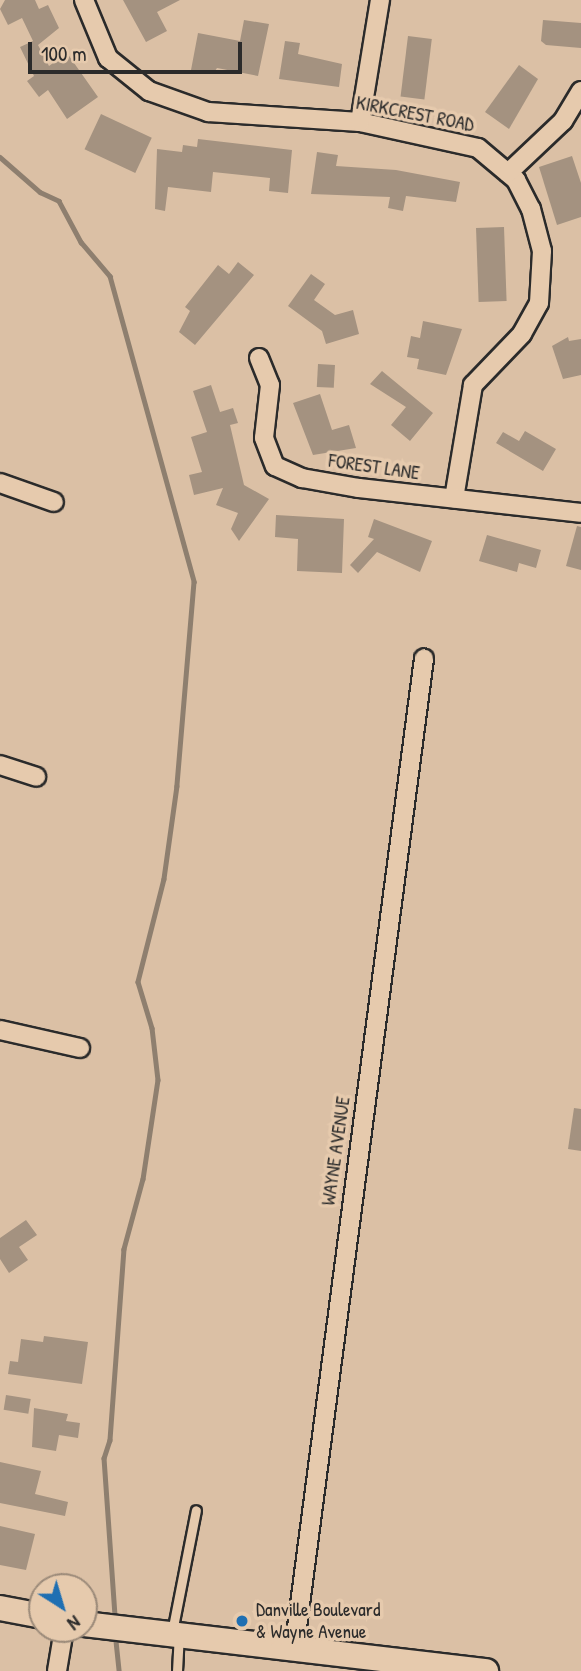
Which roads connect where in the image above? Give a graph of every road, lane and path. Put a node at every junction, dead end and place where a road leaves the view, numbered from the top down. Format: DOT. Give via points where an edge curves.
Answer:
graph roads {
  1 [pos="84,0"];
  2 [pos="380,0"];
  3 [pos="581,91"];
  4 [pos="360,122"];
  5 [pos="508,173"];
  6 [pos="259,358"];
  7 [pos="0,483"];
  8 [pos="454,498"];
  9 [pos="54,502"];
  10 [pos="581,513"];
  11 [pos="424,658"];
  12 [pos="0,765"];
  13 [pos="36,777"];
  14 [pos="0,1030"];
  15 [pos="80,1048"];
  16 [pos="196,1510"];
  17 [pos="0,1608"];
  18 [pos="28,1613"];
  19 [pos="98,1626"];
  20 [pos="176,1635"];
  21 [pos="62,1643"];
  22 [pos="294,1650"];
  23 [pos="356,1663"];
  24 [pos="423,1668"];
  25 [pos="57,1671"];
  26 [pos="177,1671"];
  27 [pos="486,1671"];
  1 -- 4 [label="street, KIRKCREST ROAD" via="108,58 149,90 208,112"];
  2 -- 4 [label="street"];
  3 -- 5 [label="street" via="563,121"];
  4 -- 5 [label="street, KIRKCREST ROAD" via="478,148"];
  5 -- 8 [label="street, KIRKCREST ROAD" via="531,209 542,251 539,303 522,334 473,386"];
  6 -- 8 [label="street, FOREST LANE" via="270,385 264,438 275,466 302,478"];
  7 -- 9 [label="street"];
  8 -- 10 [label="street, FOREST LANE"];
  11 -- 22 [label="street, WAYNE AVENUE"];
  12 -- 13 [label="street"];
  14 -- 15 [label="street"];
  16 -- 20 [label="lane"];
  17 -- 18 [label="main road"];
  19 -- 20 [label="main road"];
  20 -- 22 [label="main road"];
  20 -- 26 [label="lane"];
  21 -- 25 [label="street"];
  22 -- 23 [label="main road"];
  23 -- 24 [label="main road"];
  24 -- 27 [label="main road"];
}
